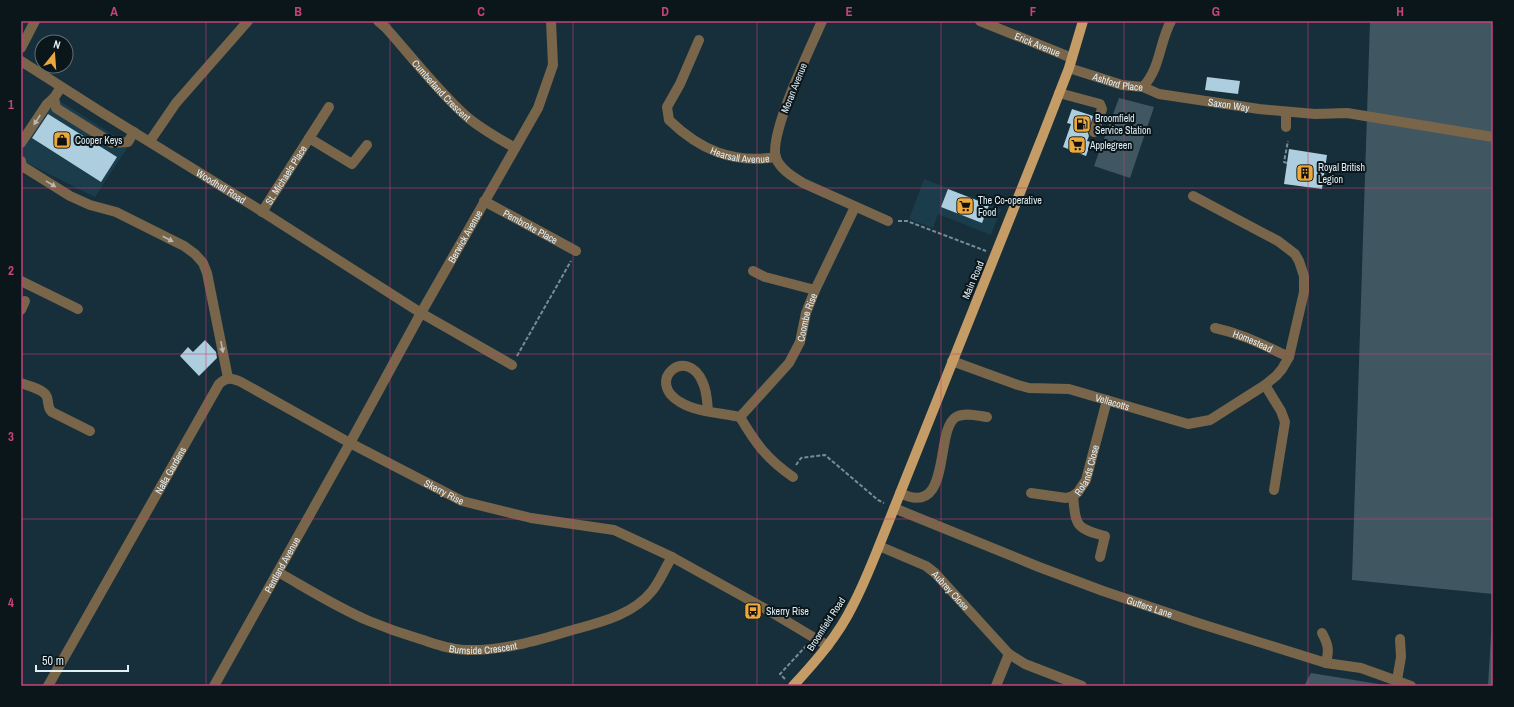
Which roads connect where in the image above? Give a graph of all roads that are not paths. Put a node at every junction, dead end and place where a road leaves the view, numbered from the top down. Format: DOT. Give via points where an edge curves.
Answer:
graph roads {
  1 [pos="35,21"];
  2 [pos="248,21"];
  3 [pos="378,21"];
  4 [pos="551,21"];
  5 [pos="822,21"];
  6 [pos="982,21"];
  7 [pos="1083,21"];
  8 [pos="1171,21"];
  9 [pos="699,40"];
  10 [pos="21,48"];
  11 [pos="1072,58"];
  12 [pos="21,61"];
  13 [pos="1068,68"];
  14 [pos="62,87"];
  15 [pos="1143,88"];
  16 [pos="1059,93"];
  17 [pos="54,98"];
  18 [pos="329,108"];
  19 [pos="1286,112"];
  20 [pos="1286,127"];
  21 [pos="134,132"];
  22 [pos="1094,132"];
  23 [pos="1493,137"];
  24 [pos="309,138"];
  25 [pos="150,141"];
  26 [pos="21,143"];
  27 [pos="367,145"];
  28 [pos="515,148"];
  29 [pos="776,158"];
  30 [pos="21,161"];
  31 [pos="1193,196"];
  32 [pos="484,201"];
  33 [pos="855,207"];
  34 [pos="262,212"];
  35 [pos="888,221"];
  36 [pos="576,251"];
  37 [pos="753,271"];
  38 [pos="21,281"];
  39 [pos="816,290"];
  40 [pos="78,308"];
  41 [pos="421,313"];
  42 [pos="1215,328"];
  43 [pos="1289,357"];
  44 [pos="952,361"];
  45 [pos="512,365"];
  46 [pos="228,378"];
  47 [pos="21,383"];
  48 [pos="1265,385"];
  49 [pos="1107,400"];
  50 [pos="708,410"];
  51 [pos="740,417"];
  52 [pos="987,417"];
  53 [pos="90,431"];
  54 [pos="350,443"];
  55 [pos="791,475"];
  56 [pos="1274,490"];
  57 [pos="900,493"];
  58 [pos="1032,493"];
  59 [pos="1073,496"];
  60 [pos="894,508"];
  61 [pos="879,546"];
  62 [pos="672,557"];
  63 [pos="1100,557"];
  64 [pos="278,572"];
  65 [pos="1322,633"];
  66 [pos="1400,639"];
  67 [pos="828,646"];
  68 [pos="1009,654"];
  69 [pos="1326,663"];
  70 [pos="1397,680"];
  71 [pos="791,684"];
  72 [pos="48,686"];
  73 [pos="214,686"];
  74 [pos="996,686"];
  75 [pos="1082,686"];
  76 [pos="1411,686"];
  1 -- 10 [label="street"];
  2 -- 25 [label="street" via="176,103"];
  3 -- 28 [label="street, Cumberland Crescent" via="467,117"];
  4 -- 28 [label="street, Berwick Avenue" via="553,65 538,108"];
  5 -- 29 [label="street, Moran Avenue" via="778,127"];
  6 -- 11 [label="street, Erick Avenue"];
  7 -- 11 [label="main road, Main Road"];
  8 -- 15 [label="street, Ashford Place" via="1151,79"];
  9 -- 29 [label="street, Hearsall Avenue" via="667,107 669,120 696,142 725,155 750,160"];
  11 -- 13 [label="main road, Main Road"];
  12 -- 14 [label="street, Woodhall Road"];
  13 -- 15 [label="street, Ashford Place" via="1122,85"];
  13 -- 16 [label="main road, Main Road"];
  14 -- 17 [label="street"];
  14 -- 21 [label="street, Woodhall Road"];
  15 -- 19 [label="street, Saxon Way" via="1158,94"];
  16 -- 22 [label="street" via="1100,104 1102,109"];
  16 -- 44 [label="main road, Main Road"];
  17 -- 21 [label="street" via="56,108 112,143 128,142"];
  17 -- 26 [label="street, one-way" via="47,104"];
  18 -- 24 [label="street, St. Michaels Place"];
  19 -- 20 [label="street"];
  19 -- 23 [label="street, Saxon Way" via="1347,113"];
  21 -- 25 [label="street, Woodhall Road"];
  24 -- 27 [label="street, St. Michaels Place" via="352,164"];
  24 -- 34 [label="street, St. Michaels Place"];
  25 -- 34 [label="street, Woodhall Road"];
  28 -- 32 [label="street, Berwick Avenue"];
  29 -- 33 [label="street, Hearsall Avenue" via="802,183"];
  30 -- 46 [label="street, one-way" via="22,166 70,196 116,212 184,246 203,262"];
  31 -- 43 [label="street, Vellacotts" via="1278,241 1295,254 1304,276 1304,292"];
  32 -- 36 [label="street, Pembroke Place"];
  32 -- 41 [label="street, Berwick Avenue"];
  33 -- 35 [label="street, Hearsall Avenue"];
  33 -- 39 [label="street, Coombe Rise"];
  34 -- 41 [label="street, Woodhall Road"];
  37 -- 39 [label="street" via="765,277"];
  38 -- 40 [label="street"];
  39 -- 51 [label="street, Coombe Rise" via="806,313 795,353"];
  41 -- 45 [label="street"];
  41 -- 54 [label="street, Berwick Avenue"];
  42 -- 43 [label="street, Homestead" via="1246,336"];
  43 -- 48 [label="street, Vellacotts" via="1282,369"];
  44 -- 49 [label="street, Vellacotts" via="1029,388 1069,389"];
  44 -- 57 [label="main road, Main Road"];
  46 -- 54 [label="street" via="241,382"];
  46 -- 72 [label="street, Nalla Gardens" via="219,384"];
  47 -- 53 [label="street" via="45,393 52,412"];
  48 -- 49 [label="street, Vellacotts" via="1210,420 1188,424"];
  48 -- 56 [label="street" via="1285,422"];
  49 -- 59 [label="street, Rolands Close" via="1086,480"];
  50 -- 50 [label="street" via="692,408 673,398 666,384 672,368 686,367 699,375 706,391"];
  50 -- 51 [label="street"];
  51 -- 55 [label="street" via="760,448"];
  52 -- 57 [label="street" via="966,415 957,417 950,423 941,467 932,489 918,499"];
  54 -- 62 [label="street, Skerry Rise" via="462,501 531,518 614,530"];
  54 -- 64 [label="street, Pentland Avenue"];
  57 -- 60 [label="main road, Main Road"];
  58 -- 59 [label="street, Rolands Close" via="1059,498"];
  59 -- 63 [label="street" via="1077,523 1088,531 1105,536"];
  60 -- 61 [label="main road, Main Road"];
  60 -- 69 [label="street, Gutters Lane" via="1032,565 1103,591"];
  61 -- 67 [label="main road, Broomfield Road" via="854,604"];
  61 -- 68 [label="street, Aubrey Close" via="926,566 935,573"];
  62 -- 64 [label="street, Burnside Crescent" via="649,595 635,608 595,624 556,635 481,650 451,648 386,628"];
  62 -- 67 [label="street, Skerry Rise"];
  64 -- 73 [label="street, Pentland Avenue"];
  65 -- 69 [label="street" via="1328,643"];
  66 -- 70 [label="street" via="1401,656"];
  67 -- 71 [label="main road, Broomfield Road"];
  68 -- 74 [label="street"];
  68 -- 75 [label="street, Aubrey Close" via="1025,664"];
  69 -- 70 [label="street, Gutters Lane" via="1361,668"];
  70 -- 76 [label="street, Gutters Lane"];
}
